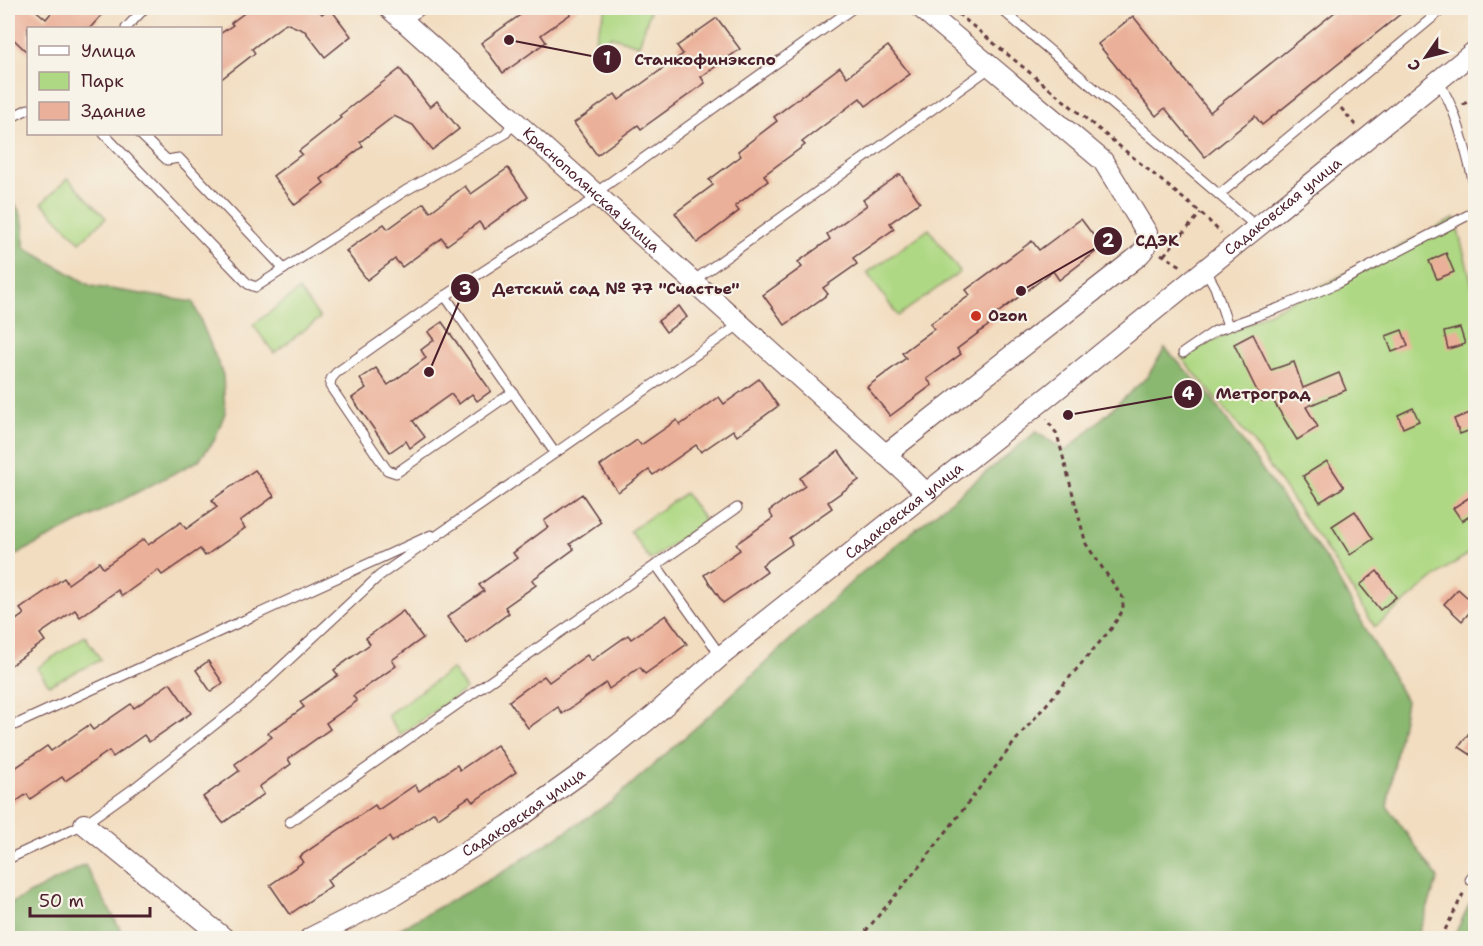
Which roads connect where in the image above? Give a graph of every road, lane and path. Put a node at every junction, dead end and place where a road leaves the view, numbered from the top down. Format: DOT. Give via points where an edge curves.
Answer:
graph roads {
  1 [pos="145,8"];
  2 [pos="389,8"];
  3 [pos="424,8"];
  4 [pos="853,8"];
  5 [pos="921,8"];
  6 [pos="951,8"];
  7 [pos="1444,8"];
  8 [pos="1004,9"];
  9 [pos="404,21"];
  10 [pos="127,27"];
  11 [pos="1476,50"];
  12 [pos="991,67"];
  13 [pos="1438,81"];
  14 [pos="1334,100"];
  15 [pos="27,110"];
  16 [pos="8,119"];
  17 [pos="515,121"];
  18 [pos="1359,130"];
  19 [pos="105,135"];
  20 [pos="141,135"];
  21 [pos="1476,191"];
  22 [pos="1220,194"];
  23 [pos="596,196"];
  24 [pos="1476,211"];
  25 [pos="1201,213"];
  26 [pos="1257,227"];
  27 [pos="1232,247"];
  28 [pos="1164,255"];
  29 [pos="284,269"];
  30 [pos="1205,269"];
  31 [pos="693,281"];
  32 [pos="445,297"];
  33 [pos="740,324"];
  34 [pos="1228,326"];
  35 [pos="1183,353"];
  36 [pos="513,392"];
  37 [pos="1037,405"];
  38 [pos="555,453"];
  39 [pos="885,454"];
  40 [pos="926,493"];
  41 [pos="737,508"];
  42 [pos="453,526"];
  43 [pos="656,565"];
  44 [pos="721,656"];
  45 [pos="8,728"];
  46 [pos="290,822"];
  47 [pos="84,824"];
  48 [pos="8,859"];
  49 [pos="1476,870"];
  50 [pos="1470,880"];
  51 [pos="224,939"];
  52 [pos="310,939"];
  53 [pos="860,939"];
  54 [pos="1441,939"];
  1 -- 10 [label="lane"];
  2 -- 9 [label="street, Краснополянская улица"];
  3 -- 9 [label="lane"];
  4 -- 23 [label="lane"];
  5 -- 12 [label="street"];
  6 -- 25 [label="path"];
  7 -- 14 [label="lane"];
  8 -- 22 [label="lane"];
  9 -- 17 [label="street, Краснополянская улица"];
  11 -- 13 [label="street, Садаковская улица"];
  12 -- 31 [label="lane"];
  12 -- 39 [label="street" via="1103,161 1147,233 1148,243 1132,261"];
  13 -- 21 [label="lane" via="1450,103"];
  13 -- 26 [label="street, Садаковская улица"];
  14 -- 18 [label="path"];
  14 -- 22 [label="lane"];
  15 -- 16 [label="lane"];
  17 -- 23 [label="street, Краснополянская улица"];
  17 -- 29 [label="lane" via="506,134 405,191"];
  19 -- 29 [label="lane" via="248,284 256,287"];
  20 -- 29 [label="lane" via="167,160 179,158"];
  22 -- 26 [label="lane"];
  23 -- 31 [label="street, Краснополянская улица"];
  23 -- 32 [label="lane"];
  24 -- 34 [label="lane" via="1336,284"];
  25 -- 27 [label="path"];
  25 -- 28 [label="path"];
  26 -- 27 [label="street, Садаковская улица"];
  27 -- 30 [label="street, Садаковская улица"];
  30 -- 34 [label="lane"];
  30 -- 37 [label="street, Садаковская улица"];
  31 -- 33 [label="street, Краснополянская улица"];
  32 -- 36 [label="lane"];
  32 -- 36 [label="lane" via="331,379 333,392 387,470 396,473"];
  33 -- 38 [label="lane"];
  33 -- 39 [label="street, Краснополянская улица"];
  34 -- 35 [label="lane"];
  36 -- 38 [label="lane"];
  37 -- 40 [label="street, Садаковская улица"];
  37 -- 53 [label="path" via="1057,434 1086,544 1123,598 1123,610"];
  38 -- 42 [label="lane"];
  39 -- 40 [label="street, Краснополянская улица"];
  40 -- 44 [label="street, Садаковская улица"];
  41 -- 43 [label="lane"];
  42 -- 45 [label="lane"];
  42 -- 47 [label="lane" via="379,576 237,707"];
  43 -- 44 [label="lane"];
  43 -- 46 [label="lane"];
  44 -- 52 [label="street, Садаковская улица" via="587,769 509,825 395,895"];
  47 -- 48 [label="lane"];
  47 -- 51 [label="street"];
  49 -- 50 [label="lane"];
  50 -- 54 [label="path"];
}
